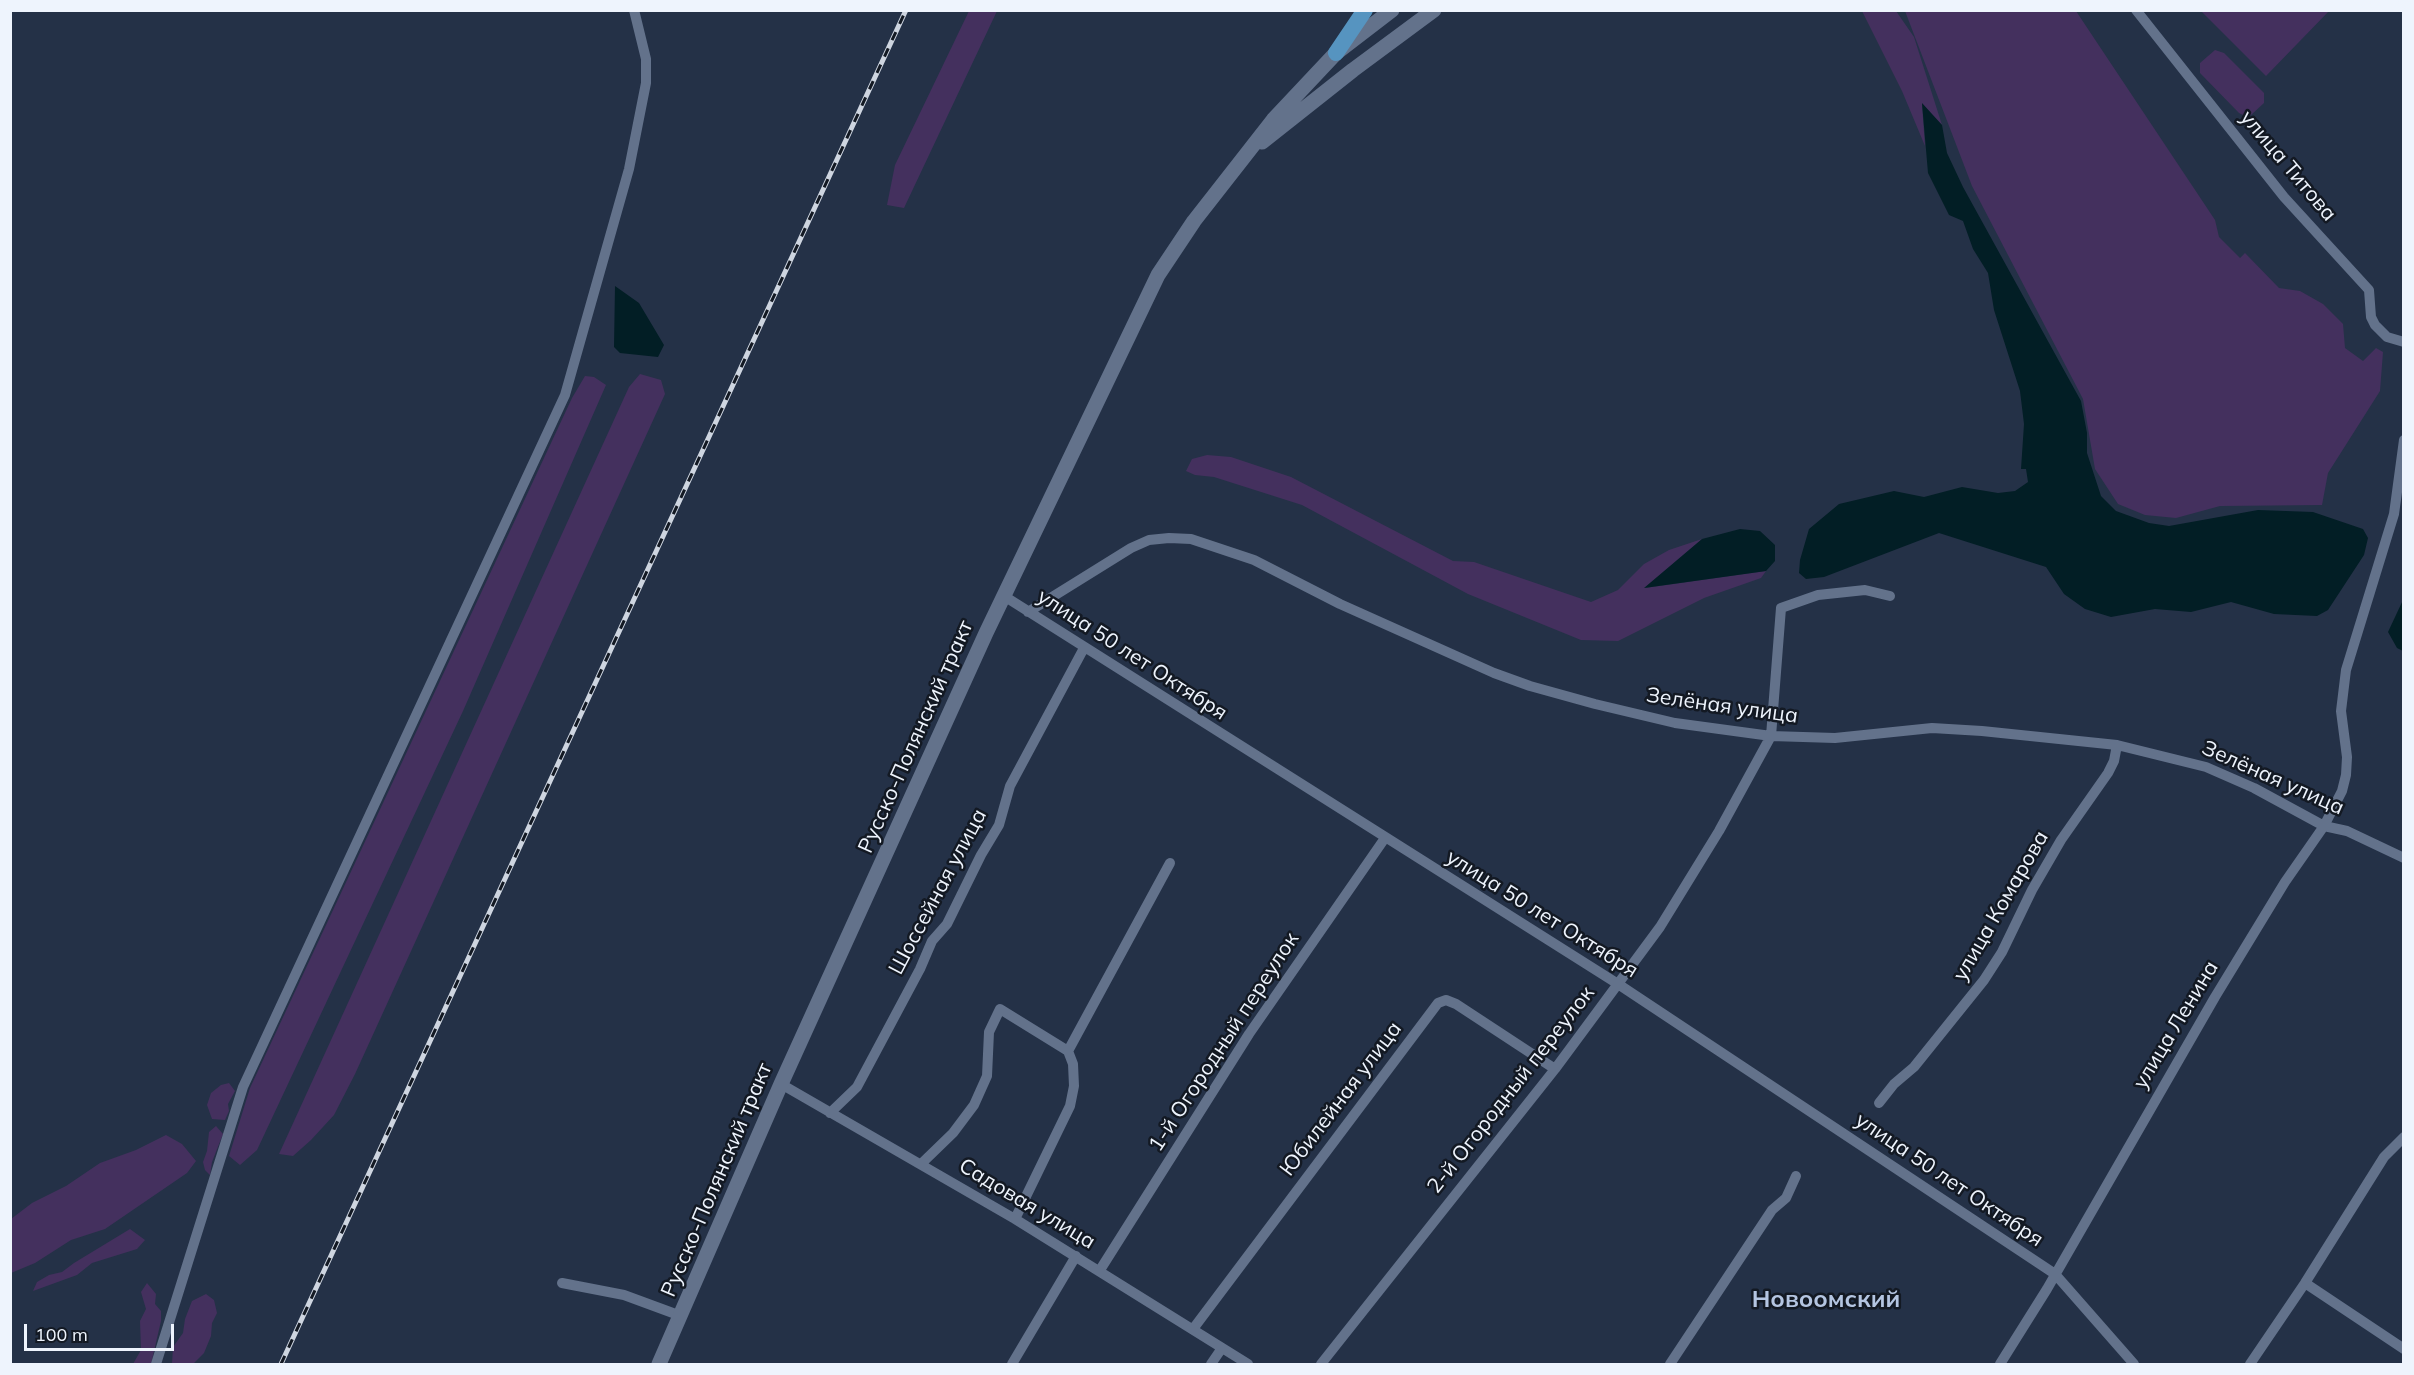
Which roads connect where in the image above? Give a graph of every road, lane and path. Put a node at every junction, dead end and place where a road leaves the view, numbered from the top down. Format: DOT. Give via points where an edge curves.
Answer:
graph roads {
  1 [pos="634,10"];
  2 [pos="1365,10"];
  3 [pos="1392,10"];
  4 [pos="1434,10"];
  5 [pos="2136,10"];
  6 [pos="1336,53"];
  7 [pos="1252,149"];
  8 [pos="2403,342"];
  9 [pos="2403,440"];
  10 [pos="1004,596"];
  11 [pos="1890,596"];
  12 [pos="1028,612"];
  13 [pos="1084,648"];
  14 [pos="1771,736"];
  15 [pos="2117,745"];
  16 [pos="2324,826"];
  17 [pos="1385,838"];
  18 [pos="2403,858"];
  19 [pos="1170,863"];
  20 [pos="1618,984"];
  21 [pos="1068,1051"];
  22 [pos="1555,1069"];
  23 [pos="781,1084"];
  24 [pos="1879,1103"];
  25 [pos="830,1113"];
  26 [pos="2403,1137"];
  27 [pos="921,1164"];
  28 [pos="1796,1176"];
  29 [pos="1015,1218"];
  30 [pos="1076,1256"];
  31 [pos="1100,1270"];
  32 [pos="2055,1274"];
  33 [pos="562,1283"];
  34 [pos="2305,1283"];
  35 [pos="681,1316"];
  36 [pos="1193,1329"];
  37 [pos="1222,1348"];
  38 [pos="2403,1349"];
  39 [pos="156,1365"];
  40 [pos="659,1365"];
  41 [pos="1012,1365"];
  42 [pos="1211,1365"];
  43 [pos="1248,1365"];
  44 [pos="1322,1365"];
  45 [pos="1670,1365"];
  46 [pos="2000,1365"];
  47 [pos="2134,1365"];
  48 [pos="2250,1365"];
  1 -- 39 [label="street" via="646,59 646,83 629,170 565,395 243,1087"];
  2 -- 6 [label="main road"];
  3 -- 6 [label="main road, Русско-Полянский тракт"];
  4 -- 7 [label="main road, Русско-Полянский тракт"];
  5 -- 8 [label="street, улица Титова" via="2284,197 2369,290 2375,325 2387,337"];
  6 -- 7 [label="main road, Русско-Полянский тракт" via="1273,120"];
  7 -- 10 [label="main road, Русско-Полянский тракт" via="1194,221 1158,275"];
  9 -- 16 [label="street, улица Ленина" via="2394,514 2346,670 2341,711 2346,775"];
  10 -- 12 [label="street, улица 50 лет Октября"];
  10 -- 23 [label="main road, Русско-Полянский тракт"];
  11 -- 14 [label="street" via="1865,590 1818,595 1781,608"];
  12 -- 13 [label="street, улица 50 лет Октября"];
  12 -- 14 [label="street, Зелёная улица" via="1131,548 1149,540 1191,539 1254,560 1437,649 1530,686 1675,723"];
  13 -- 17 [label="street, улица 50 лет Октября"];
  13 -- 25 [label="street, Шоссейная улица" via="1010,786 999,825 947,924 932,941 857,1087"];
  14 -- 15 [label="street, Зелёная улица" via="1835,738 1932,728"];
  14 -- 20 [label="street, 2-й Огородный переулок" via="1666,918"];
  15 -- 16 [label="street, Зелёная улица" via="2206,767"];
  15 -- 24 [label="street, улица Комарова" via="2108,773 2061,840 1984,980 1914,1067"];
  16 -- 18 [label="street, Зелёная улица" via="2347,831"];
  16 -- 32 [label="street, улица Ленина" via="2215,997"];
  17 -- 20 [label="street, улица 50 лет Октября"];
  17 -- 31 [label="street, 1-й Огородный переулок" via="1249,1034"];
  19 -- 21 [label="street"];
  20 -- 22 [label="street, 2-й Огородный переулок"];
  20 -- 32 [label="street, улица 50 лет Октября"];
  21 -- 27 [label="street" via="1000,1009 989,1032 987,1076 974,1105 953,1133"];
  21 -- 29 [label="street" via="1074,1086 1070,1106"];
  22 -- 36 [label="street, Юбилейная улица" via="1456,1004 1446,1000 1438,1004"];
  22 -- 44 [label="street, 2-й Огородный переулок"];
  23 -- 25 [label="street, Садовая улица"];
  23 -- 35 [label="main road, Русско-Полянский тракт"];
  25 -- 27 [label="street, Садовая улица"];
  26 -- 34 [label="street" via="2384,1157"];
  27 -- 29 [label="street, Садовая улица"];
  28 -- 45 [label="street" via="1786,1198 1772,1210"];
  29 -- 30 [label="street, Садовая улица"];
  30 -- 31 [label="street, Садовая улица"];
  30 -- 41 [label="street"];
  31 -- 36 [label="street, Садовая улица"];
  32 -- 46 [label="street, улица Ленина"];
  32 -- 47 [label="street, улица 50 лет Октября"];
  33 -- 35 [label="street" via="624,1295"];
  34 -- 38 [label="street"];
  34 -- 48 [label="street"];
  35 -- 40 [label="main road, Русско-Полянский тракт"];
  36 -- 37 [label="street, Садовая улица"];
  37 -- 42 [label="street"];
  37 -- 43 [label="street, Садовая улица"];
}
